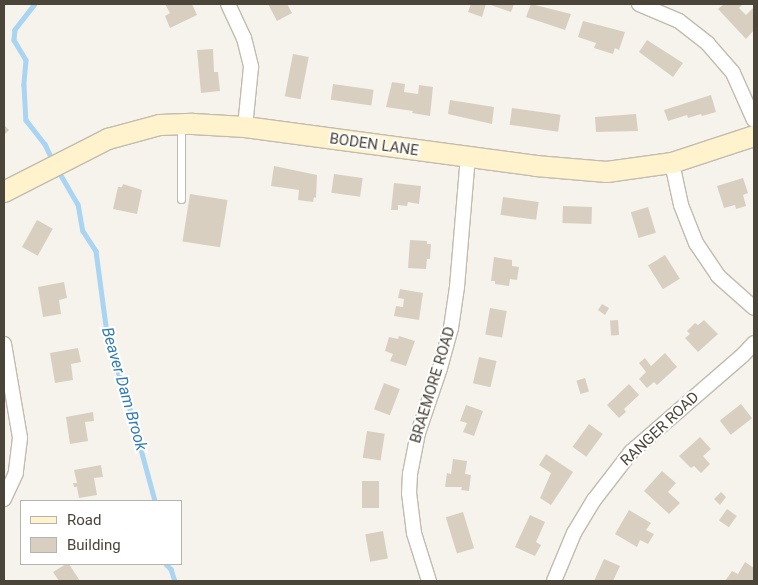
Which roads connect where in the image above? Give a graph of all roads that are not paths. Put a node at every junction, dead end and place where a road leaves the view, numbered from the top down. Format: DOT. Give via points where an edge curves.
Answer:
graph roads {
  1 [pos="228,4"];
  2 [pos="639,4"];
  3 [pos="754,120"];
  4 [pos="181,124"];
  5 [pos="245,127"];
  6 [pos="754,136"];
  7 [pos="468,157"];
  8 [pos="672,163"];
  9 [pos="4,192"];
  10 [pos="181,199"];
  11 [pos="754,308"];
  12 [pos="754,343"];
  13 [pos="4,344"];
  14 [pos="4,499"];
  15 [pos="430,581"];
  16 [pos="554,581"];
  1 -- 5 [label="street" via="244,38 251,67"];
  2 -- 3 [label="street" via="679,20 708,44 733,73"];
  4 -- 5 [label="street, BODEN LANE"];
  4 -- 9 [label="street, BODEN LANE" via="125,133 70,157"];
  4 -- 10 [label="lane"];
  5 -- 7 [label="street, BODEN LANE"];
  6 -- 8 [label="street, BODEN LANE"];
  7 -- 8 [label="street, BODEN LANE" via="607,172"];
  7 -- 15 [label="street, BRAEMORE ROAD" via="451,328 418,433 410,474 414,533"];
  8 -- 11 [label="street" via="681,205 696,243 718,276"];
  12 -- 16 [label="street, RANGER ROAD" via="631,452 594,500 574,534"];
  13 -- 14 [label="street" via="20,438 16,473"];
}
